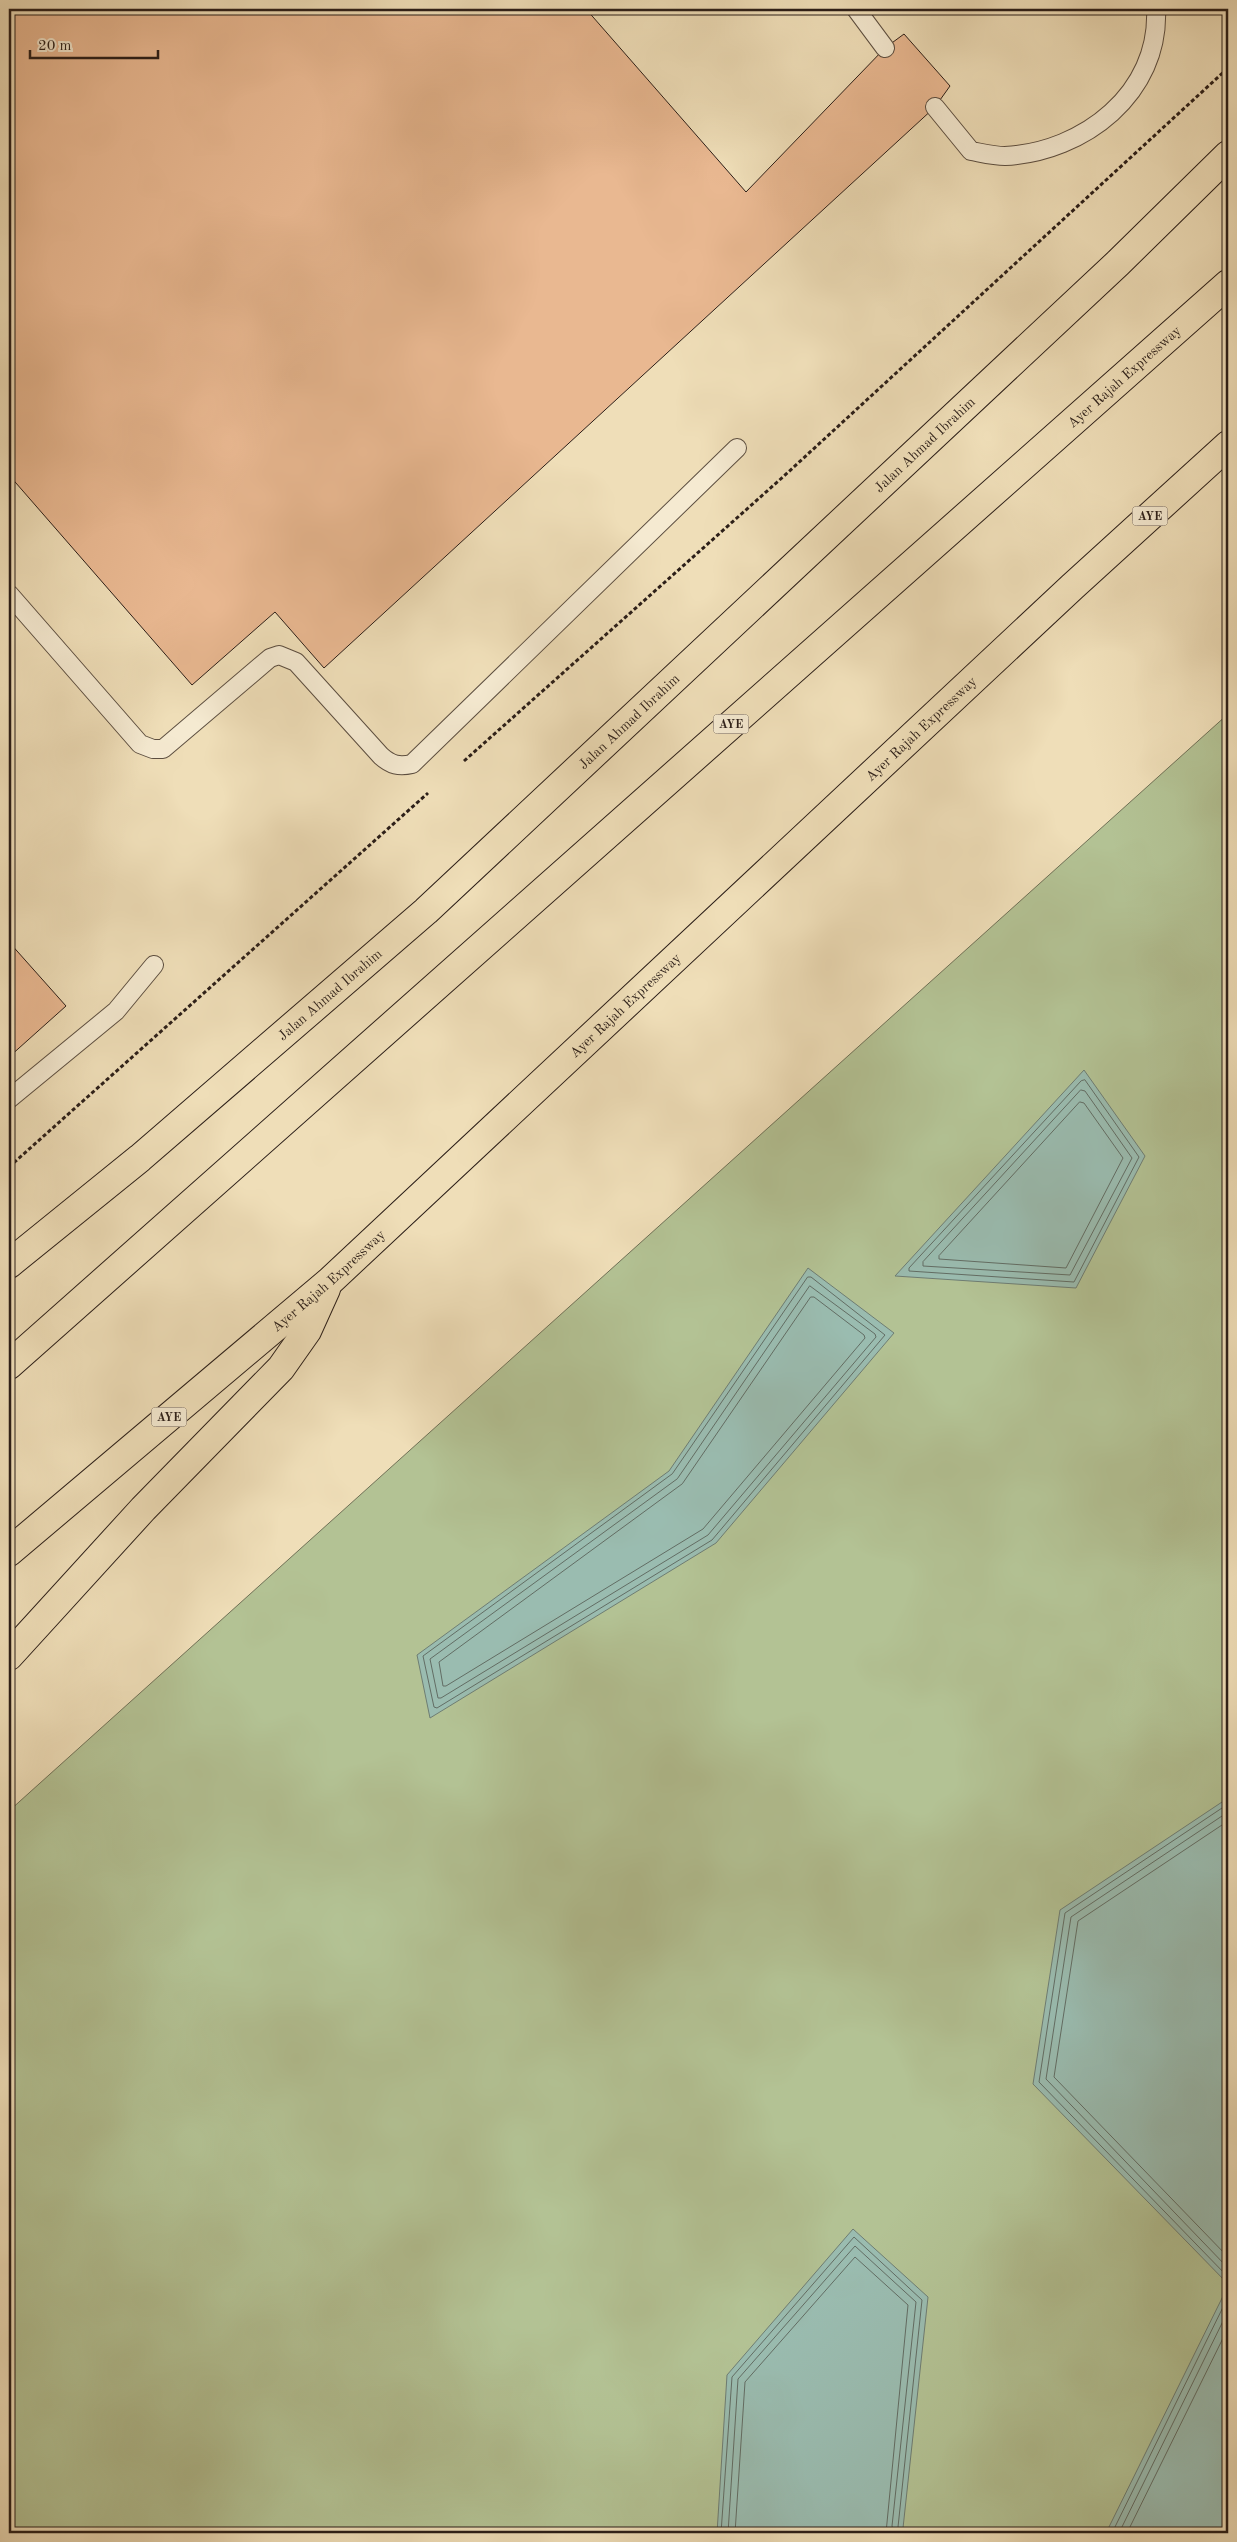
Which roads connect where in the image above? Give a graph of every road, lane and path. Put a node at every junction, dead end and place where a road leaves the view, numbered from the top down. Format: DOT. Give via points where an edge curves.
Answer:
graph roads {
  1 [pos="856,9"];
  2 [pos="1156,9"];
  3 [pos="886,48"];
  4 [pos="1228,68"];
  5 [pos="935,107"];
  6 [pos="1228,155"];
  7 [pos="1228,284"];
  8 [pos="1228,445"];
  9 [pos="737,448"];
  10 [pos="9,594"];
  11 [pos="463,762"];
  12 [pos="433,788"];
  13 [pos="154,966"];
  14 [pos="9,1098"];
  15 [pos="9,1167"];
  16 [pos="9,1264"];
  17 [pos="330,1281"];
  18 [pos="9,1366"];
  19 [pos="9,1552"];
  20 [pos="9,1656"];
  1 -- 3 [label="lane"];
  2 -- 5 [label="lane" via="1157,23 1147,63 1130,94 1107,119 1074,140 1004,156 971,151"];
  4 -- 11 [label="path" via="784,476"];
  6 -- 16 [label="main road, Jalan Ahmad Ibrahim" via="1118,263 426,911 140,1158"];
  7 -- 18 [label="main road, Ayer Rajah Expressway / AYE"];
  8 -- 17 [label="main road, Ayer Rajah Expressway / AYE" via="1064,594"];
  9 -- 10 [label="lane" via="412,764 403,766 390,764 381,756 296,662 279,654 270,658 163,749 140,744"];
  12 -- 15 [label="path"];
  13 -- 14 [label="lane" via="116,1011"];
  17 -- 19 [label="main road, Ayer Rajah Expressway / AYE"];
  17 -- 20 [label="main road" via="307,1331 281,1368 143,1509"];
}
